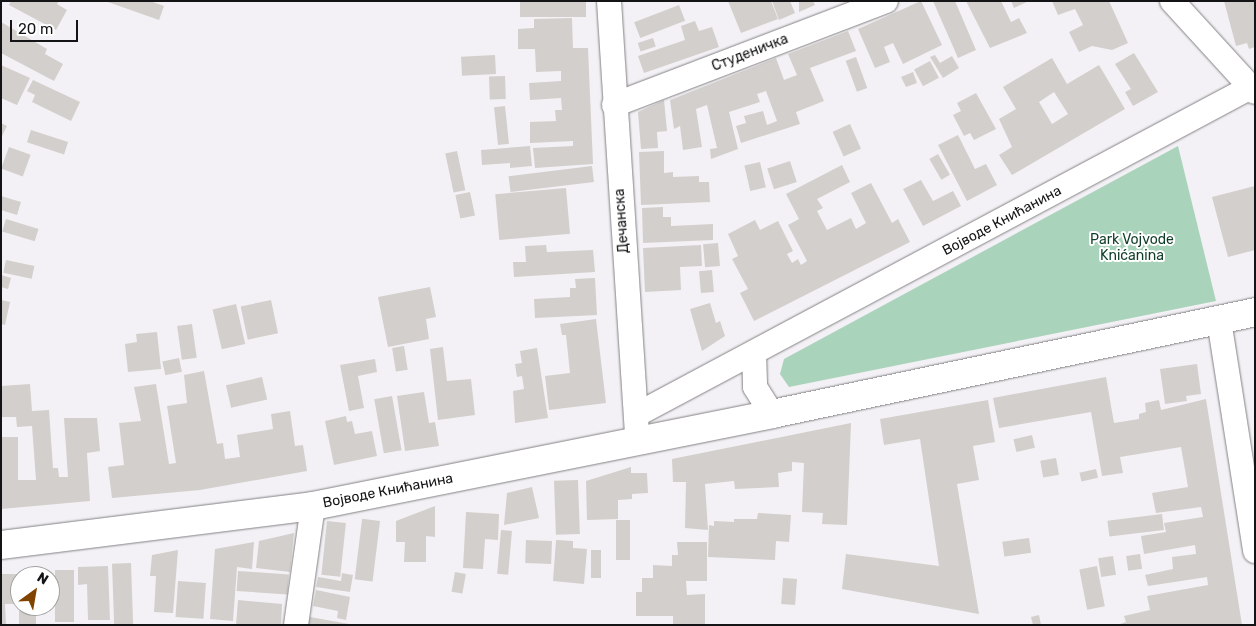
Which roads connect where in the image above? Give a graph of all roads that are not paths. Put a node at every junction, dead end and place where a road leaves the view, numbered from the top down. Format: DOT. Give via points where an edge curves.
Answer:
graph roads {
  1 [pos="609,1"];
  2 [pos="886,1"];
  3 [pos="1172,1"];
  4 [pos="1253,90"];
  5 [pos="614,105"];
  6 [pos="1255,312"];
  7 [pos="1219,320"];
  8 [pos="754,354"];
  9 [pos="772,414"];
  10 [pos="637,428"];
  11 [pos="313,506"];
  12 [pos="1,545"];
  13 [pos="1255,551"];
  14 [pos="296,625"];
  1 -- 5 [label="street, Дечанска"];
  2 -- 5 [label="street, Студеничка"];
  3 -- 4 [label="street"];
  4 -- 8 [label="street, Војводе Книћанина"];
  5 -- 10 [label="street, Дечанска"];
  6 -- 7 [label="street, Војводе Книћанина"];
  7 -- 9 [label="street, Војводе Книћанина"];
  7 -- 13 [label="street"];
  8 -- 9 [label="street" via="755,387"];
  8 -- 10 [label="street, Војводе Книћанина"];
  9 -- 10 [label="street, Војводе Книћанина"];
  10 -- 11 [label="street, Војводе Книћанина"];
  11 -- 12 [label="street, Војводе Книћанина"];
  11 -- 14 [label="street"];
}
